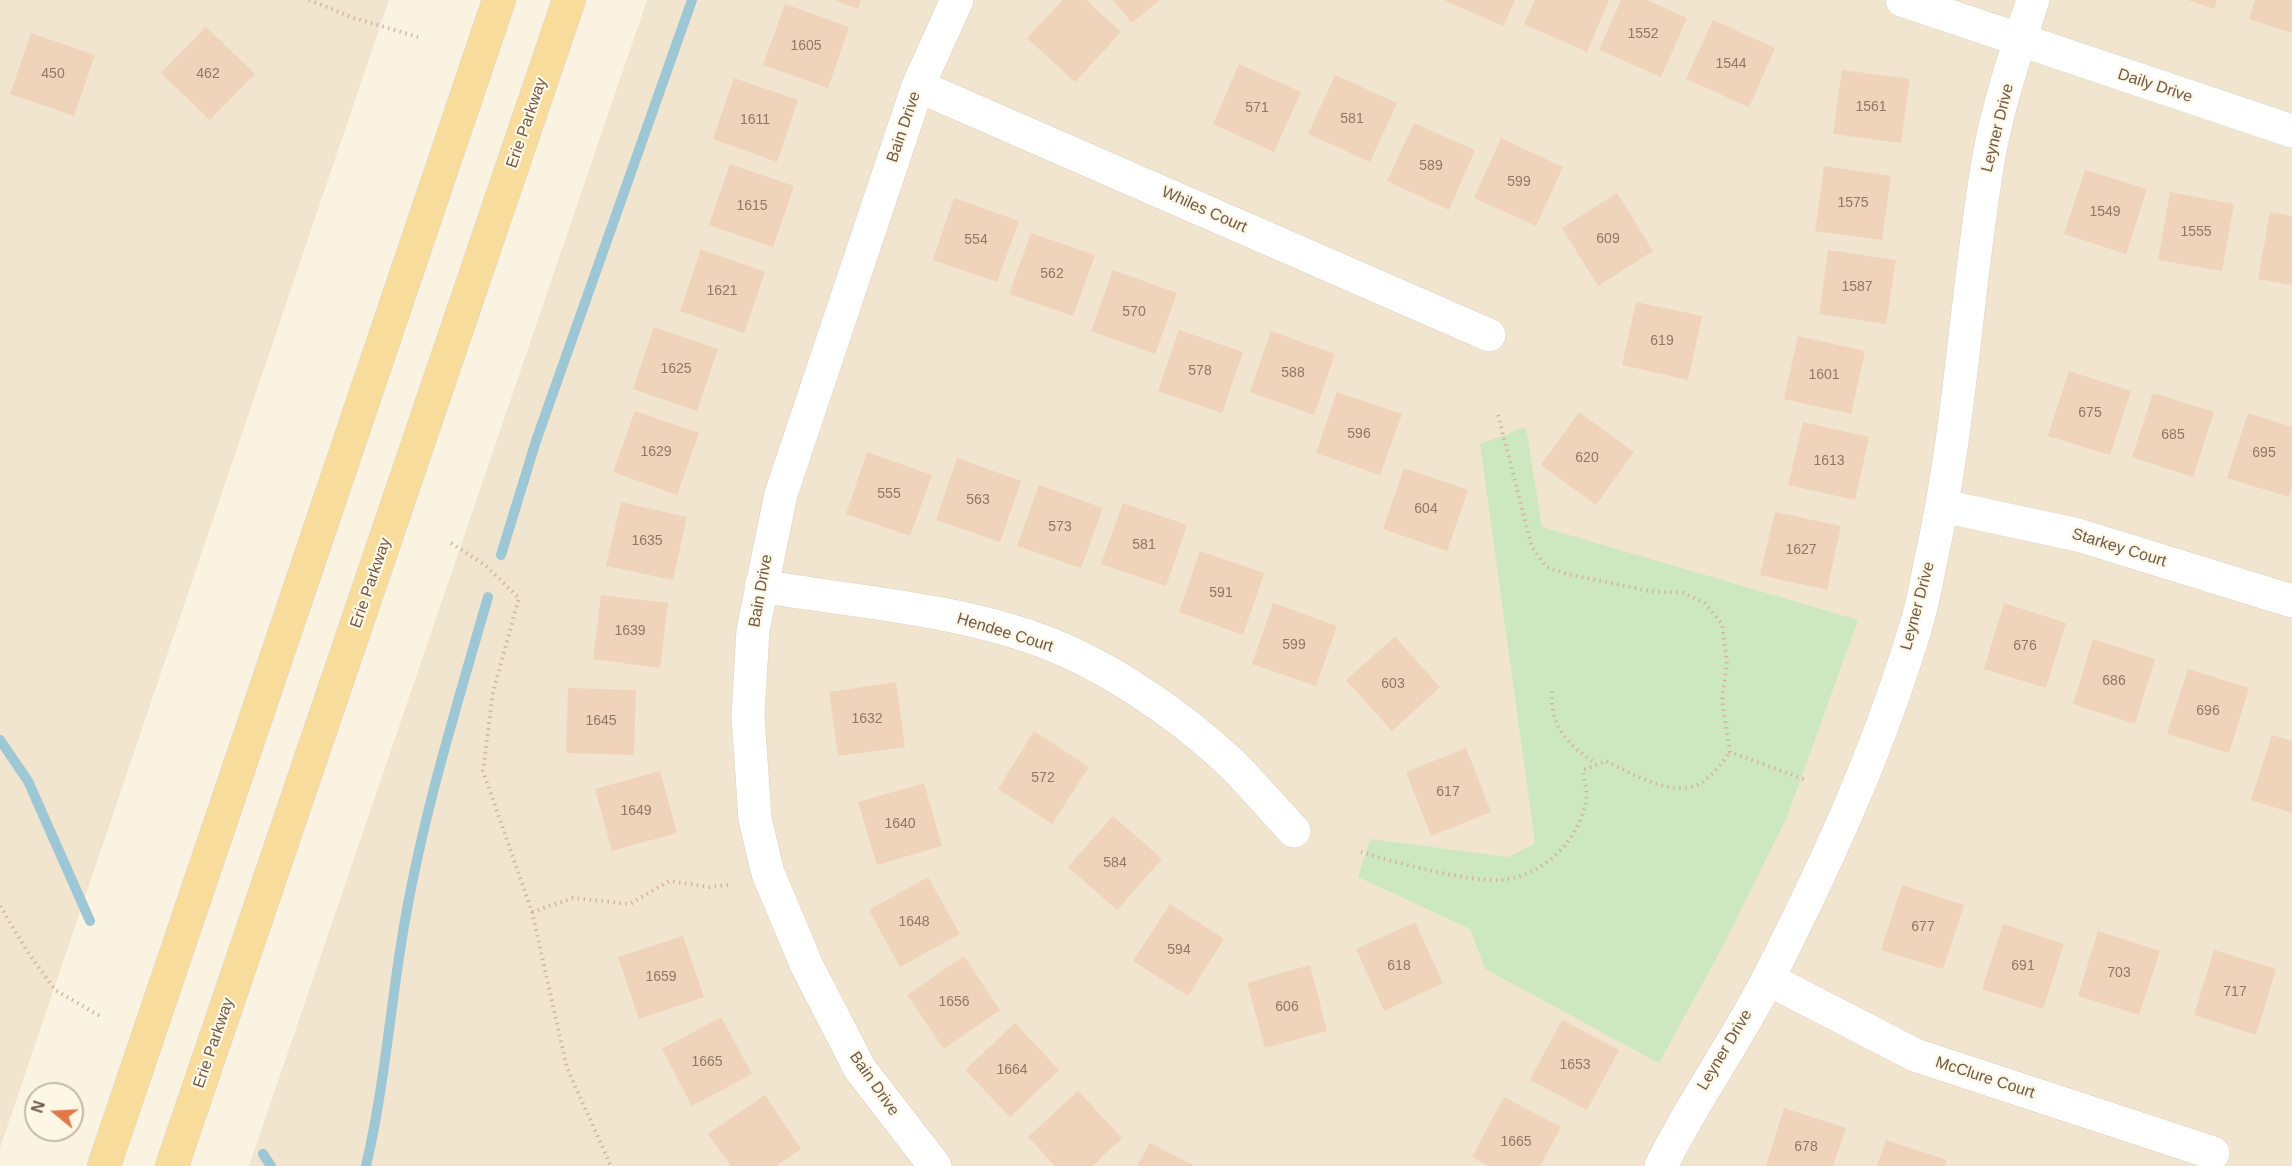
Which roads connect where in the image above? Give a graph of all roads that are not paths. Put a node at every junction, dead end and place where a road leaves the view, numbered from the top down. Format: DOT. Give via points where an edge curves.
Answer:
graph roads {
  1 [pos="499,0"];
  2 [pos="569,0"];
  3 [pos="957,0"];
  4 [pos="1902,0"];
  5 [pos="2033,0"];
  6 [pos="2019,41"];
  7 [pos="918,86"];
  8 [pos="2292,131"];
  9 [pos="1489,335"];
  10 [pos="1943,506"];
  11 [pos="761,586"];
  12 [pos="2292,601"];
  13 [pos="1294,831"];
  14 [pos="1768,979"];
  15 [pos="2213,1153"];
  16 [pos="104,1166"];
  17 [pos="172,1166"];
  18 [pos="935,1166"];
  19 [pos="1661,1166"];
  1 -- 16 [label="main road"];
  2 -- 17 [label="main road, Erie Parkway"];
  3 -- 7 [label="street, Bain Drive"];
  4 -- 6 [label="street"];
  5 -- 6 [label="street, Leyner Drive"];
  6 -- 8 [label="street, Daily Drive"];
  6 -- 10 [label="street, Leyner Drive" via="1987,164 1958,415"];
  7 -- 9 [label="street, Whiles Court"];
  7 -- 11 [label="street, Bain Drive" via="781,494"];
  10 -- 12 [label="street, Starkey Court" via="2078,535"];
  10 -- 14 [label="street, Leyner Drive" via="1918,620 1864,778"];
  11 -- 13 [label="street, Hendee Court" via="965,619 1042,641 1099,668 1157,704 1231,764"];
  11 -- 18 [label="street, Bain Drive" via="753,630 748,716 755,819 768,873 807,966 860,1069"];
  14 -- 15 [label="street, McClure Court" via="1915,1055"];
  14 -- 19 [label="street, Leyner Drive"];
}
